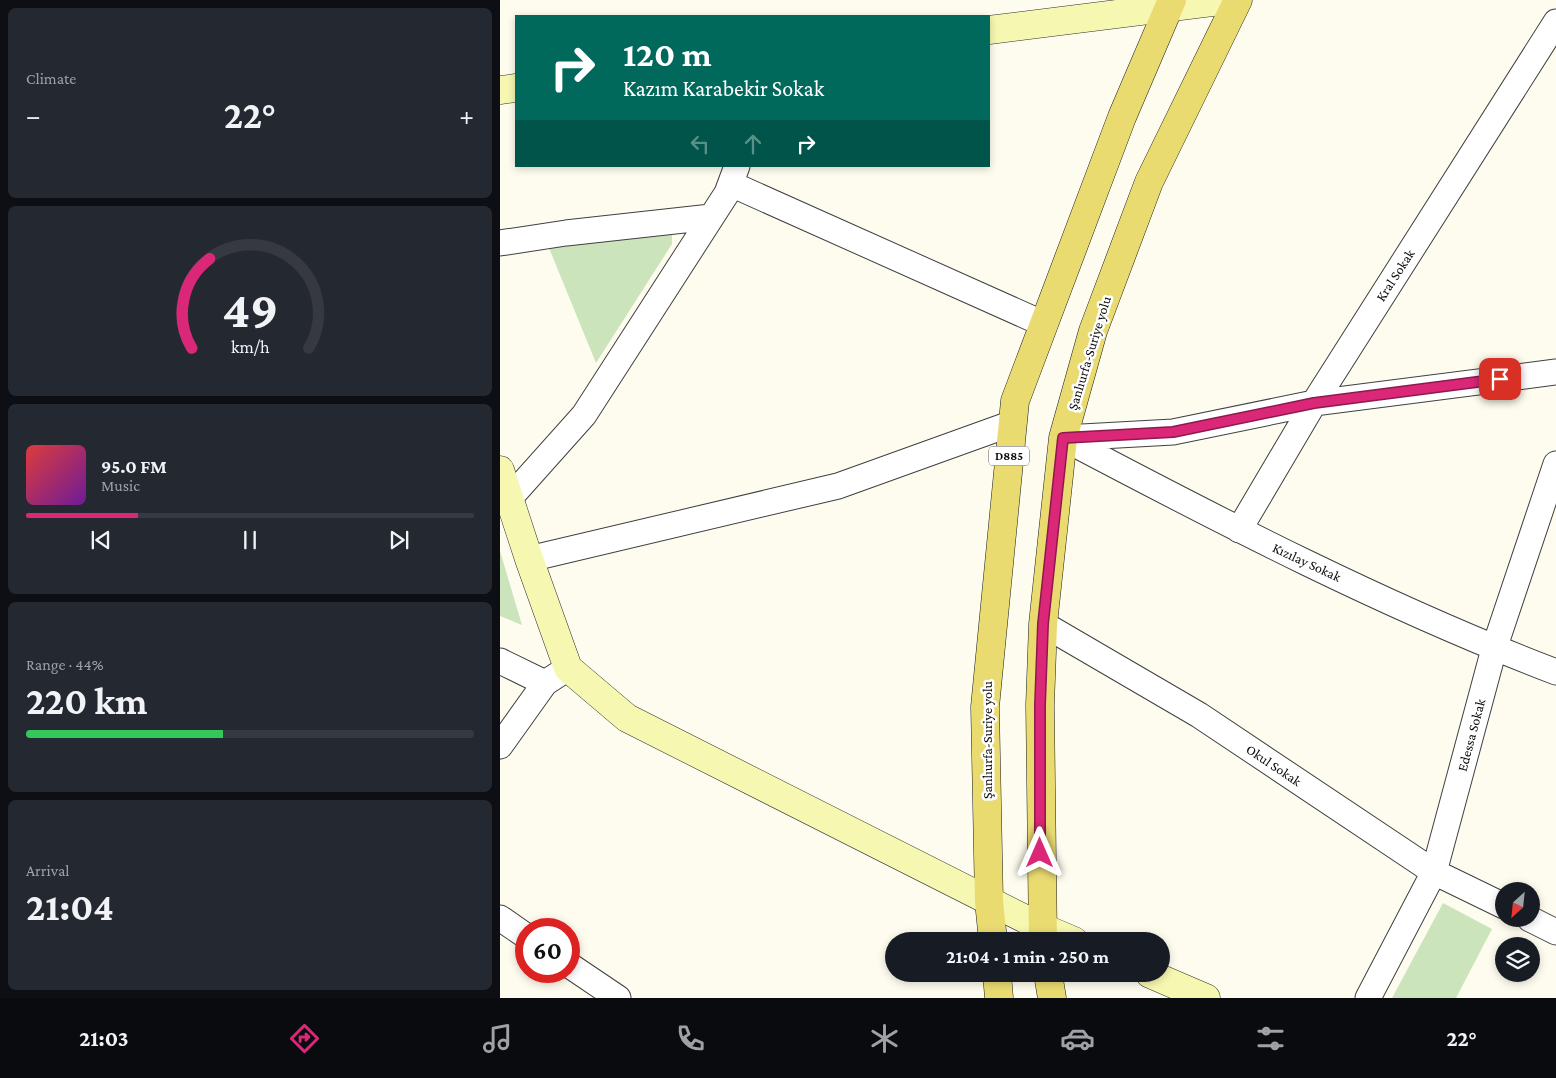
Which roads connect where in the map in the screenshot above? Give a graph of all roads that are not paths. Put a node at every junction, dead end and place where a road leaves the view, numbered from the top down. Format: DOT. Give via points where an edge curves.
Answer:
graph roads {
  1 [pos="1228,0"];
  2 [pos="1238,0"];
  3 [pos="1170,4"];
  4 [pos="1556,22"];
  5 [pos="990,30"];
  6 [pos="515,88"];
  7 [pos="500,90"];
  8 [pos="734,175"];
  9 [pos="711,217"];
  10 [pos="500,243"];
  11 [pos="1044,324"];
  12 [pos="1556,372"];
  13 [pos="1314,403"];
  14 [pos="1013,423"];
  15 [pos="1063,438"];
  16 [pos="1556,465"];
  17 [pos="500,470"];
  18 [pos="510,498"];
  19 [pos="1239,530"];
  20 [pos="529,559"];
  21 [pos="1043,624"];
  22 [pos="1494,649"];
  23 [pos="500,661"];
  24 [pos="568,668"];
  25 [pos="1556,672"];
  26 [pos="545,683"];
  27 [pos="500,746"];
  28 [pos="1434,872"];
  29 [pos="989,901"];
  30 [pos="1495,902"];
  31 [pos="500,918"];
  32 [pos="1540,924"];
  33 [pos="515,928"];
  34 [pos="992,932"];
  35 [pos="1039,932"];
  36 [pos="1042,932"];
  37 [pos="1556,932"];
  38 [pos="580,972"];
  39 [pos="997,982"];
  40 [pos="1049,982"];
  41 [pos="1169,982"];
  42 [pos="618,998"];
  43 [pos="999,998"];
  44 [pos="1052,998"];
  45 [pos="1206,998"];
  46 [pos="1368,998"];
  1 -- 3 [label="street"];
  2 -- 15 [label="main road, Şanlıurfa-Suriye yolu" via="1149,182 1093,331"];
  3 -- 5 [label="street"];
  3 -- 11 [label="main road, Şanlıurfa-Suriye yolu / D885" via="1122,117"];
  4 -- 13 [label="street, Kral Sokak"];
  6 -- 7 [label="street"];
  8 -- 9 [label="street"];
  8 -- 11 [label="street"];
  9 -- 10 [label="street"];
  9 -- 18 [label="street" via="584,415"];
  11 -- 14 [label="main road, Şanlıurfa-Suriye yolu / D885" via="1015,401"];
  12 -- 13 [label="street"];
  13 -- 15 [label="street" via="1173,432"];
  13 -- 19 [label="street, Kral Sokak"];
  14 -- 20 [label="street" via="838,486"];
  14 -- 29 [label="main road, Şanlıurfa-Suriye yolu / D885" via="984,707"];
  15 -- 19 [label="street, Kızılay Sokak"];
  15 -- 21 [label="main road, Şanlıurfa-Suriye yolu"];
  16 -- 22 [label="street, Edessa Sokak"];
  17 -- 18 [label="street"];
  18 -- 20 [label="street"];
  19 -- 22 [label="street, Kızılay Sokak"];
  20 -- 24 [label="street"];
  21 -- 28 [label="street, Okul Sokak" via="1199,715"];
  21 -- 36 [label="main road, Şanlıurfa-Suriye yolu" via="1040,705"];
  22 -- 25 [label="street, Kızılay Sokak"];
  22 -- 28 [label="street, Edessa Sokak"];
  23 -- 26 [label="street"];
  24 -- 26 [label="street"];
  24 -- 29 [label="street" via="627,718"];
  26 -- 27 [label="street"];
  28 -- 30 [label="street, Okul Sokak"];
  28 -- 46 [label="street, Edessa Sokak"];
  29 -- 34 [label="main road, Şanlıurfa-Suriye yolu / D885"];
  29 -- 35 [label="street"];
  31 -- 33 [label="street"];
  32 -- 37 [label="street"];
  38 -- 42 [label="street"];
  39 -- 43 [label="main road"];
  40 -- 44 [label="main road"];
  41 -- 45 [label="street"];
}
